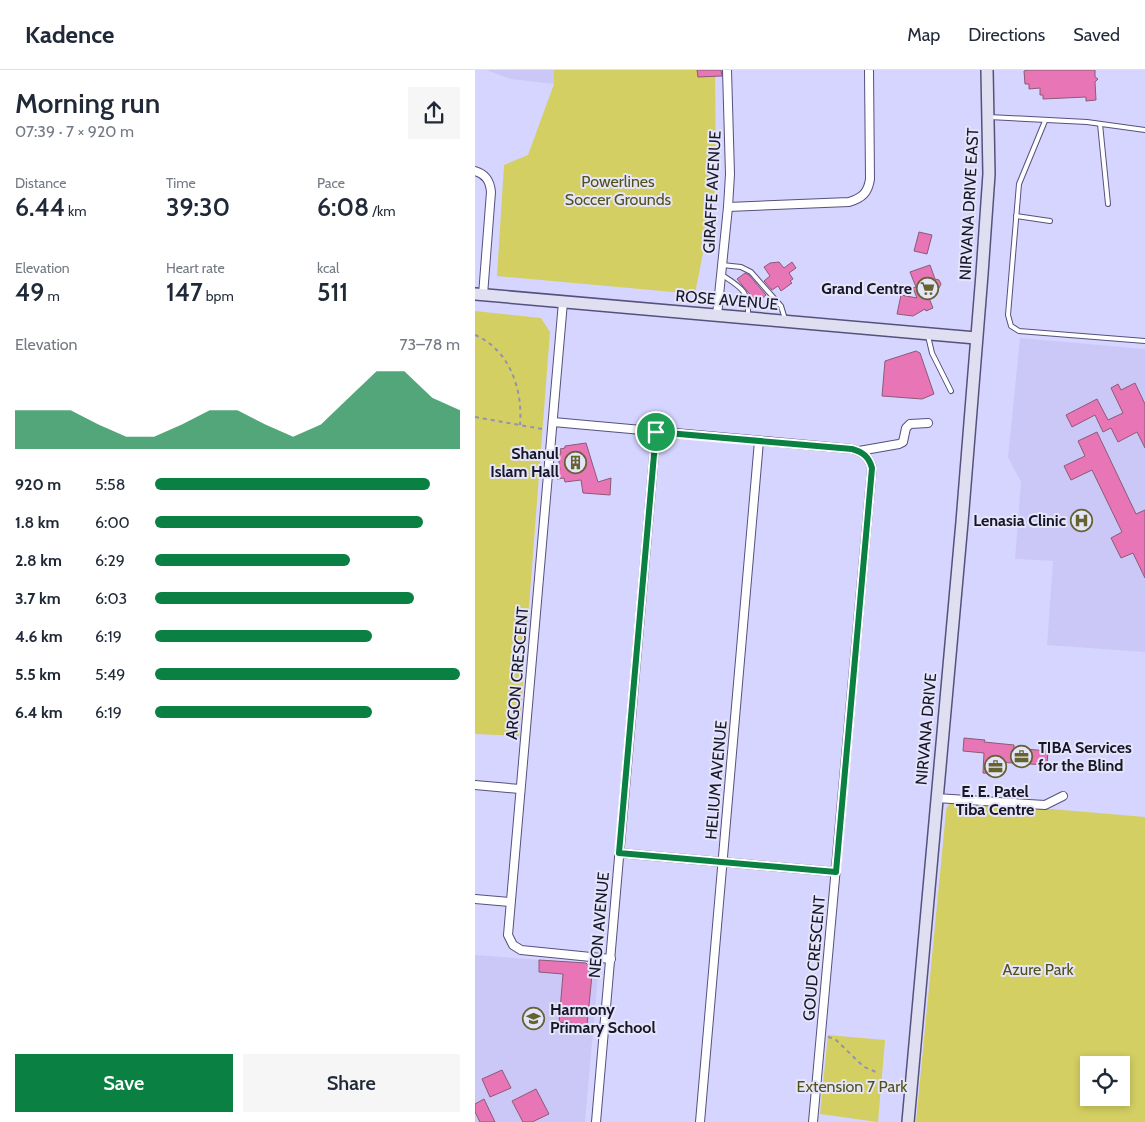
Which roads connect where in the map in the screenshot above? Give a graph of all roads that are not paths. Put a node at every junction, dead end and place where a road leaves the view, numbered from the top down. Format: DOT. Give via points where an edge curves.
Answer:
graph roads {
  1 [pos="727,70"];
  2 [pos="869,70"];
  3 [pos="987,70"];
  4 [pos="989,117"];
  5 [pos="1045,121"];
  6 [pos="1100,124"];
  7 [pos="1145,130"];
  8 [pos="475,171"];
  9 [pos="1108,204"];
  10 [pos="728,207"];
  11 [pos="1016,216"];
  12 [pos="1050,221"];
  13 [pos="721,269"];
  14 [pos="479,294"];
  15 [pos="563,302"];
  16 [pos="717,315"];
  17 [pos="748,318"];
  18 [pos="785,321"];
  19 [pos="928,334"];
  20 [pos="976,338"];
  21 [pos="1145,341"];
  22 [pos="951,391"];
  23 [pos="553,422"];
  24 [pos="928,423"];
  25 [pos="656,432"];
  26 [pos="759,441"];
  27 [pos="859,451"];
  28 [pos="475,785"];
  29 [pos="520,789"];
  30 [pos="1063,796"];
  31 [pos="936,798"];
  32 [pos="619,853"];
  33 [pos="722,862"];
  34 [pos="836,872"];
  35 [pos="475,899"];
  36 [pos="510,902"];
  37 [pos="611,959"];
  38 [pos="596,1122"];
  39 [pos="700,1122"];
  40 [pos="813,1122"];
  41 [pos="908,1122"];
  1 -- 10 [label="street, GIRAFFE AVENUE"];
  2 -- 10 [label="street" via="870,179 865,194 849,202"];
  3 -- 4 [label="main road, NIRVANA DRIVE EAST"];
  4 -- 5 [label="lane"];
  4 -- 20 [label="main road, NIRVANA DRIVE EAST" via="989,174"];
  5 -- 6 [label="lane"];
  5 -- 11 [label="lane" via="1019,184"];
  6 -- 7 [label="lane"];
  6 -- 9 [label="lane"];
  8 -- 14 [label="street" via="487,178 491,192"];
  10 -- 13 [label="street, GIRAFFE AVENUE"];
  11 -- 12 [label="lane"];
  11 -- 21 [label="lane" via="1008,315 1011,326 1019,331"];
  13 -- 16 [label="street, GIRAFFE AVENUE"];
  13 -- 17 [label="lane" via="747,296"];
  13 -- 18 [label="lane" via="741,267 751,272 781,306"];
  14 -- 15 [label="main road, ROSE AVENUE"];
  15 -- 16 [label="main road, ROSE AVENUE"];
  15 -- 23 [label="street, ARGON CRESCENT"];
  16 -- 17 [label="main road, ROSE AVENUE"];
  17 -- 18 [label="main road, ROSE AVENUE"];
  18 -- 19 [label="main road, ROSE AVENUE"];
  19 -- 20 [label="main road, ROSE AVENUE"];
  19 -- 22 [label="lane" via="932,354"];
  20 -- 31 [label="main road, NIRVANA DRIVE"];
  23 -- 25 [label="street"];
  23 -- 29 [label="street, ARGON CRESCENT"];
  24 -- 27 [label="street" via="909,424 903,442 899,444"];
  25 -- 26 [label="street"];
  25 -- 32 [label="street, NEON AVENUE"];
  26 -- 27 [label="street"];
  26 -- 33 [label="street, HELIUM AVENUE"];
  27 -- 34 [label="street, GOUD CRESCENT" via="870,460 872,468"];
  28 -- 29 [label="street"];
  29 -- 36 [label="street, ARGON CRESCENT"];
  30 -- 31 [label="street" via="1045,805"];
  31 -- 41 [label="main road, NIRVANA DRIVE"];
  32 -- 33 [label="street"];
  32 -- 37 [label="street, NEON AVENUE"];
  33 -- 34 [label="street"];
  33 -- 39 [label="street, HELIUM AVENUE"];
  34 -- 40 [label="street, GOUD CRESCENT"];
  35 -- 36 [label="street"];
  36 -- 37 [label="street, ARGON CRESCENT" via="508,935 517,948"];
  37 -- 38 [label="street, NEON AVENUE"];
}
